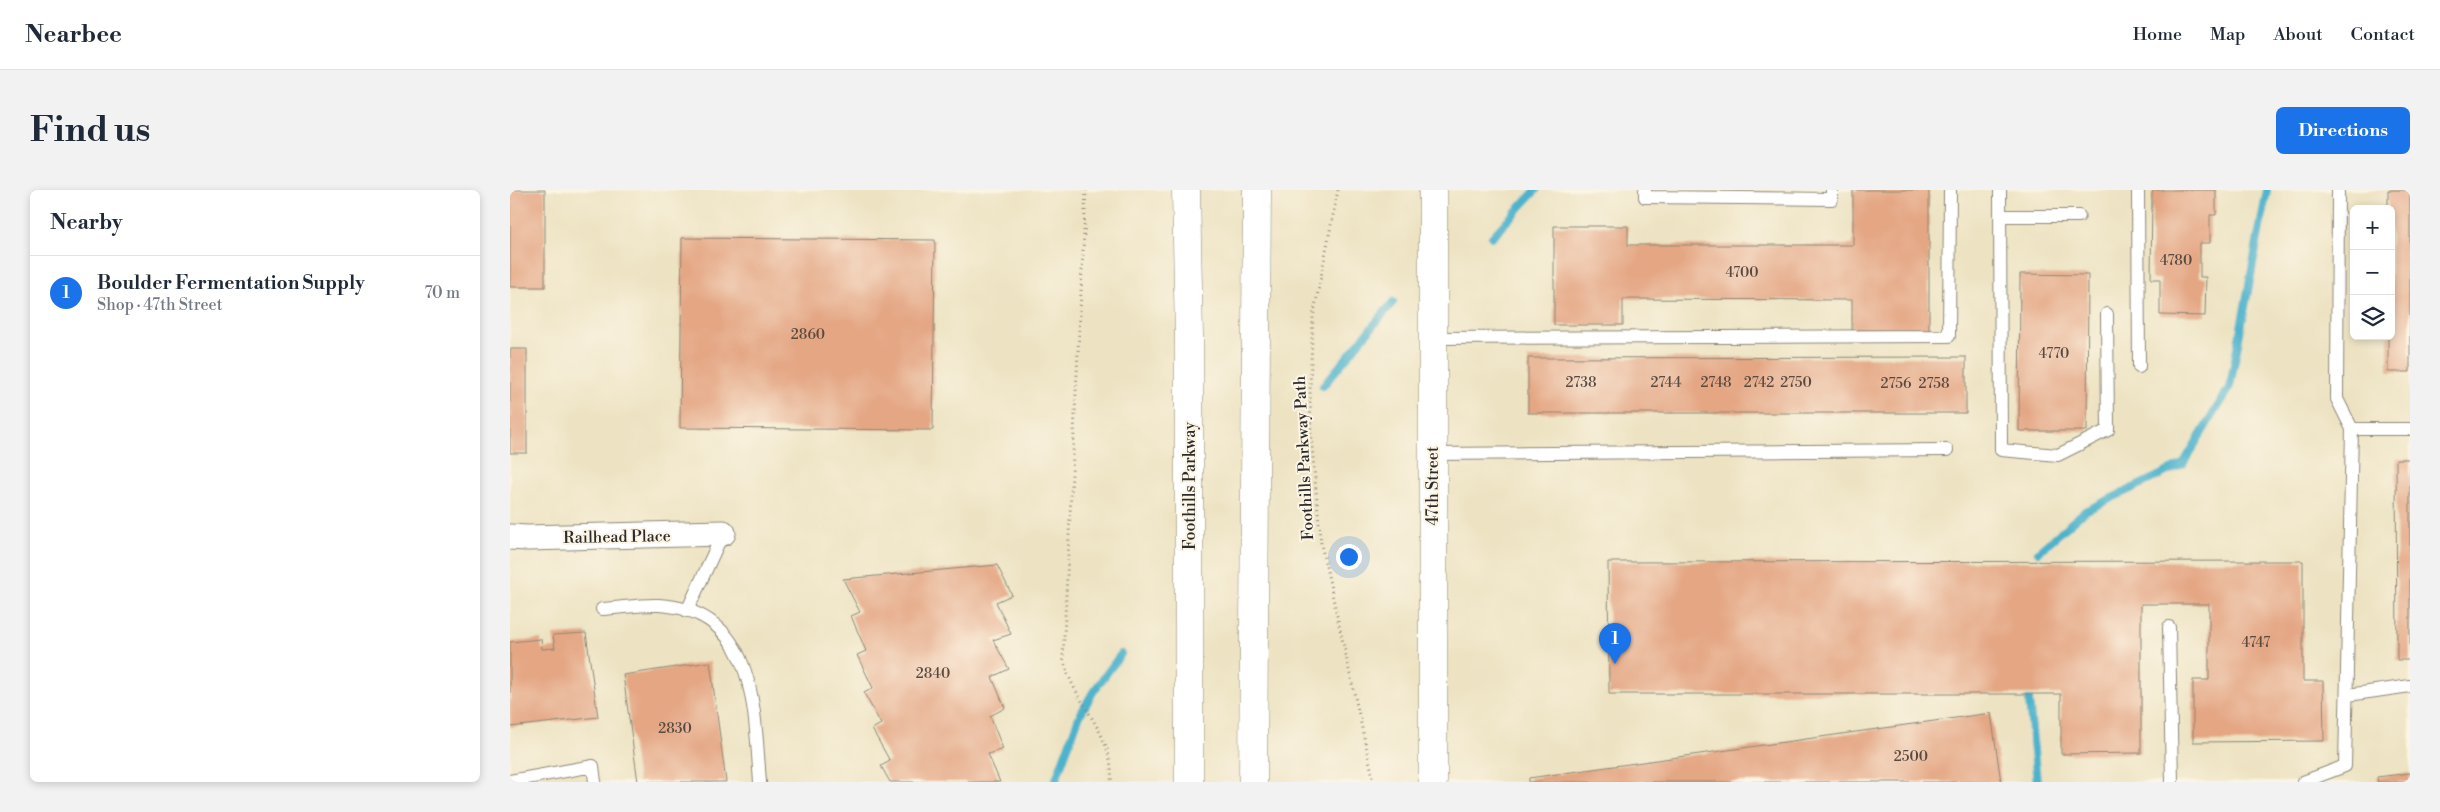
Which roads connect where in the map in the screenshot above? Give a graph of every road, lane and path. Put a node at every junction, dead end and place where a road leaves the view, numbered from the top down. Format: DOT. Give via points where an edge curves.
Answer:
graph roads {
  1 [pos="1086,190"];
  2 [pos="1186,190"];
  3 [pos="1258,190"];
  4 [pos="1338,190"];
  5 [pos="1433,190"];
  6 [pos="1645,190"];
  7 [pos="1832,190"];
  8 [pos="1950,190"];
  9 [pos="2000,190"];
  10 [pos="2138,190"];
  11 [pos="2338,190"];
  12 [pos="2000,216"];
  13 [pos="2079,216"];
  14 [pos="2107,314"];
  15 [pos="1431,338"];
  16 [pos="2139,367"];
  17 [pos="2352,429"];
  18 [pos="2410,429"];
  19 [pos="1947,450"];
  20 [pos="1432,454"];
  21 [pos="723,533"];
  22 [pos="510,537"];
  23 [pos="602,609"];
  24 [pos="687,612"];
  25 [pos="2169,627"];
  26 [pos="2410,686"];
  27 [pos="2348,695"];
  28 [pos="510,781"];
  29 [pos="595,782"];
  30 [pos="760,782"];
  31 [pos="1111,782"];
  32 [pos="1189,782"];
  33 [pos="1253,782"];
  34 [pos="1374,782"];
  35 [pos="1433,782"];
  36 [pos="2172,782"];
  37 [pos="2303,782"];
  1 -- 31 [label="path" via="1063,656 1066,671 1099,730 1111,763"];
  2 -- 32 [label="main road, Foothills Parkway"];
  3 -- 33 [label="main road"];
  4 -- 34 [label="path, Foothills Parkway Path" via="1313,317 1312,445 1320,544"];
  5 -- 15 [label="main road, 47th Street"];
  6 -- 7 [label="lane" via="1645,198 1832,199"];
  8 -- 15 [label="lane" via="1949,336"];
  9 -- 12 [label="lane"];
  10 -- 16 [label="lane"];
  11 -- 17 [label="lane" via="2337,399"];
  12 -- 13 [label="lane"];
  12 -- 14 [label="lane" via="2001,450 2058,455 2108,430"];
  15 -- 20 [label="main road, 47th Street"];
  17 -- 18 [label="lane"];
  17 -- 27 [label="lane"];
  19 -- 20 [label="lane"];
  20 -- 35 [label="main road, 47th Street"];
  21 -- 22 [label="street, Railhead Place"];
  21 -- 24 [label="lane"];
  23 -- 24 [label="lane" via="660,605"];
  24 -- 30 [label="lane" via="708,620 727,634 742,660 754,706"];
  25 -- 36 [label="lane"];
  26 -- 27 [label="lane"];
  27 -- 37 [label="lane" via="2345,766"];
  28 -- 29 [label="lane" via="593,766"];
}
